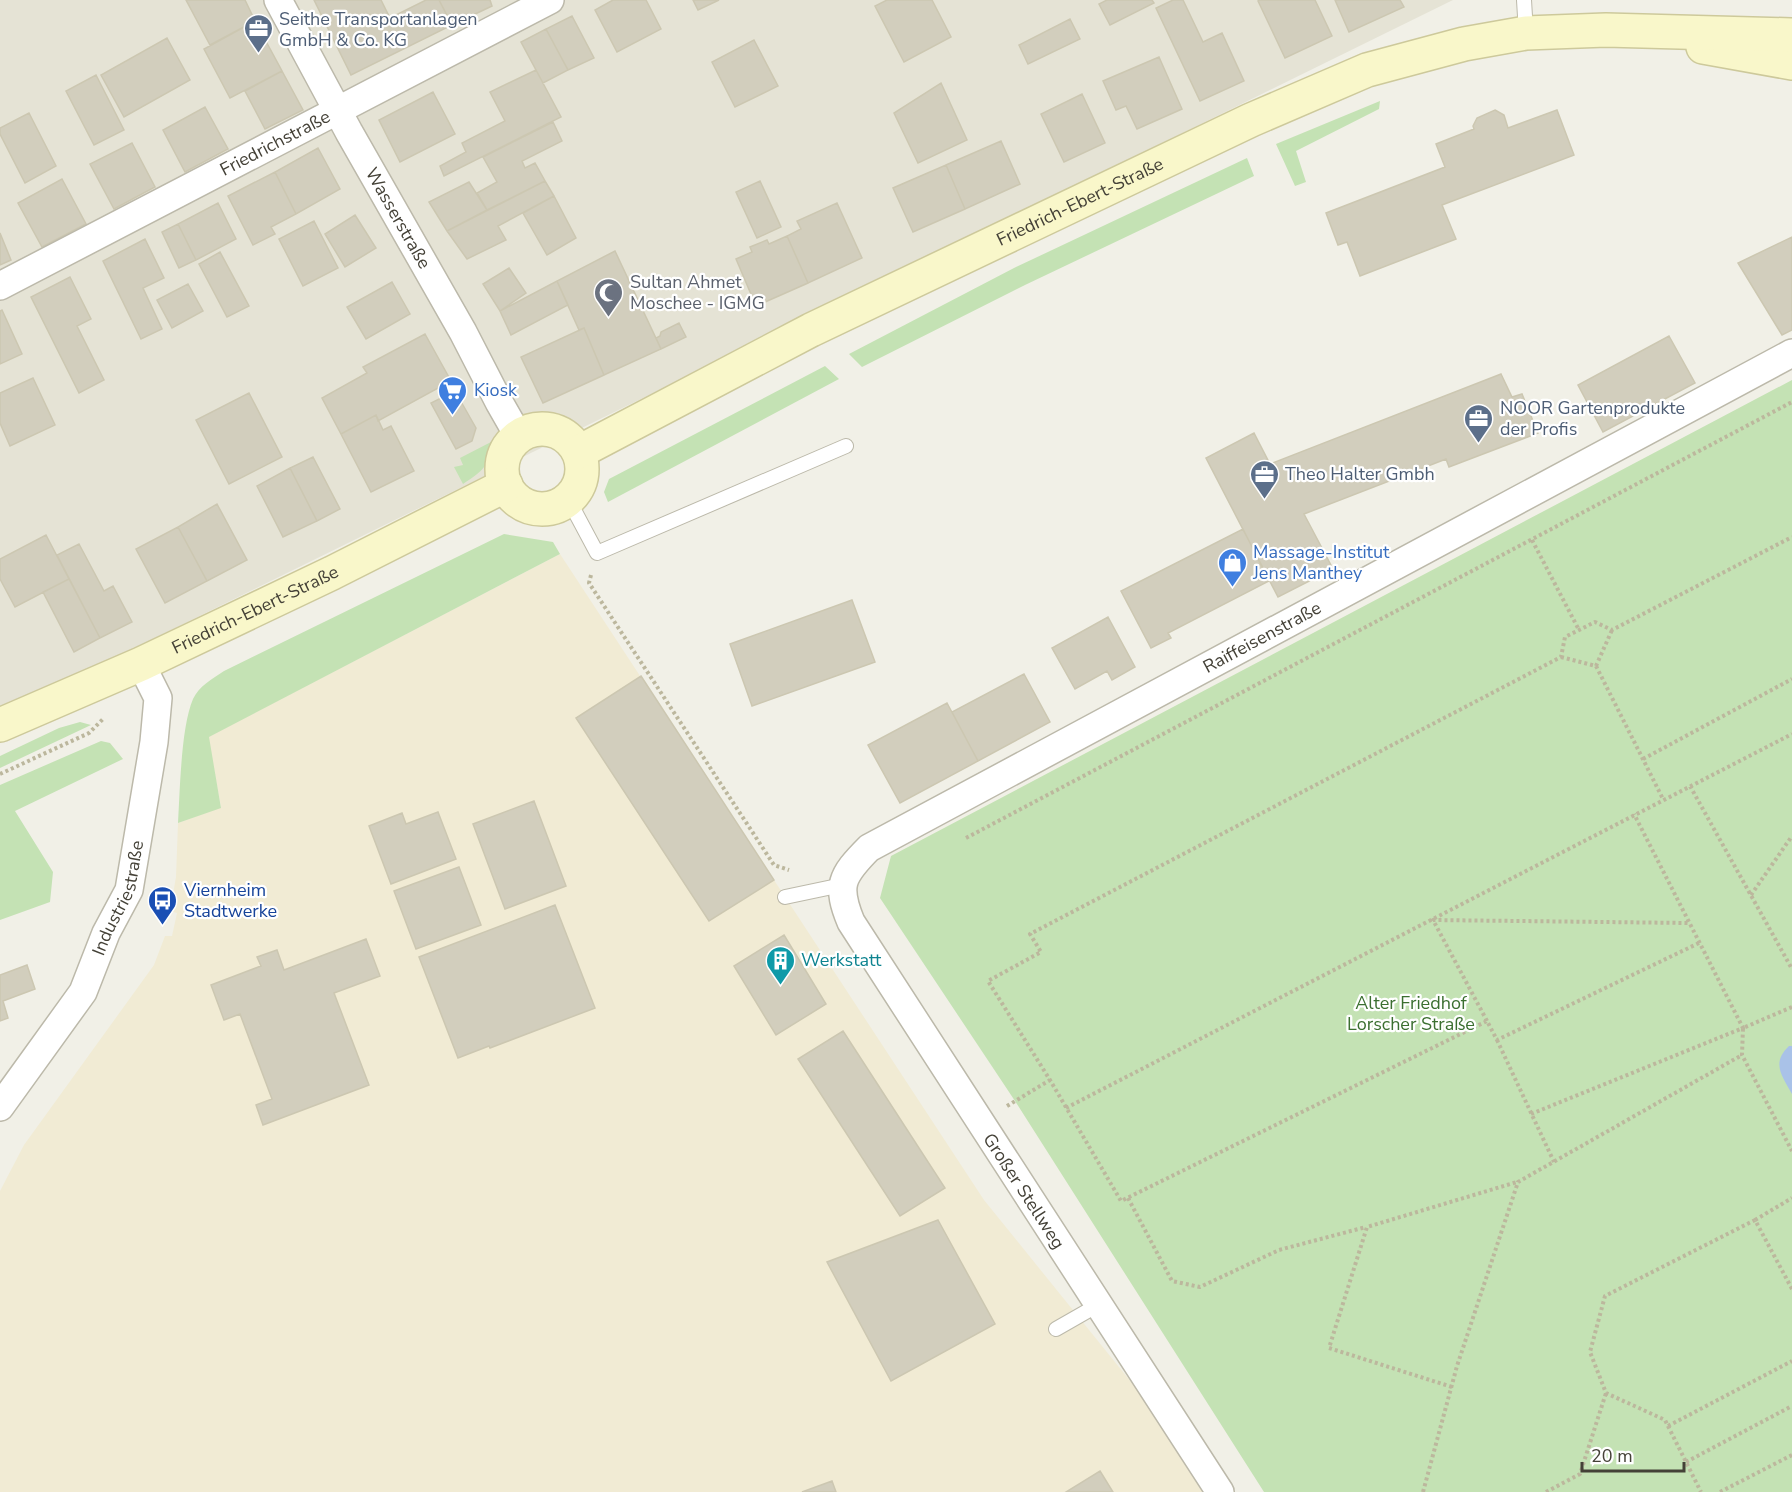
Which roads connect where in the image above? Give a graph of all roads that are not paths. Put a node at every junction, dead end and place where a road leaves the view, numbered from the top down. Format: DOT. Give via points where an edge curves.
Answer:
graph roads {
  1 [pos="278,0"];
  2 [pos="550,0"];
  3 [pos="1524,0"];
  4 [pos="1606,30"];
  5 [pos="1526,33"];
  6 [pos="1792,35"];
  7 [pos="1792,63"];
  8 [pos="337,110"];
  9 [pos="0,286"];
  10 [pos="1792,353"];
  11 [pos="519,437"];
  12 [pos="846,446"];
  13 [pos="579,452"];
  14 [pos="506,485"];
  15 [pos="566,501"];
  16 [pos="141,664"];
  17 [pos="0,725"];
  18 [pos="842,885"];
  19 [pos="784,897"];
  20 [pos="0,1107"];
  21 [pos="1098,1305"];
  22 [pos="1056,1329"];
  23 [pos="1220,1492"];
  1 -- 8 [label="street, Wasserstraße"];
  2 -- 8 [label="street, Friedrichstraße"];
  3 -- 5 [label="lane"];
  4 -- 5 [label="street, Friedrich-Ebert-Straße"];
  4 -- 6 [label="street, Friedrich-Ebert-Straße"];
  4 -- 7 [label="street, Friedrich-Ebert-Straße"];
  5 -- 13 [label="street, Friedrich-Ebert-Straße" via="1464,44 1367,70 1309,94 811,330"];
  8 -- 9 [label="street, Friedrichstraße"];
  8 -- 11 [label="street, Wasserstraße"];
  10 -- 18 [label="street, Raiffeisenstraße" via="869,848 852,866"];
  11 -- 13 [label="street" via="547,429 570,440"];
  11 -- 14 [label="street" via="505,455 502,468"];
  12 -- 15 [label="lane" via="597,553"];
  13 -- 15 [label="street" via="582,477"];
  14 -- 15 [label="street" via="520,502 532,507 544,509"];
  14 -- 16 [label="street, Friedrich-Ebert-Straße"];
  16 -- 17 [label="street, Friedrich-Ebert-Straße"];
  16 -- 20 [label="street, Industriestraße" via="158,698 129,890 106,933 83,992"];
  18 -- 19 [label="lane"];
  18 -- 21 [label="street, Großer Stellweg" via="843,902 851,922"];
  21 -- 22 [label="lane"];
  21 -- 23 [label="street, Großer Stellweg"];
}
